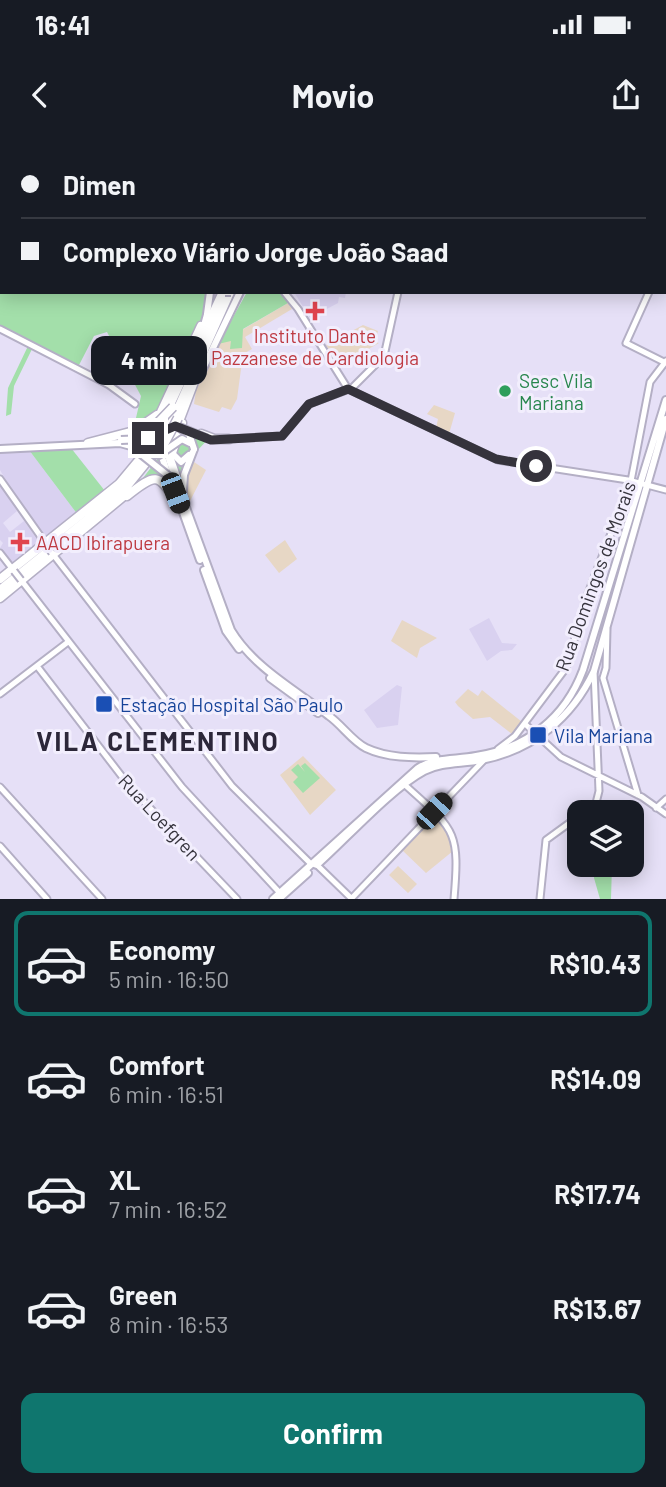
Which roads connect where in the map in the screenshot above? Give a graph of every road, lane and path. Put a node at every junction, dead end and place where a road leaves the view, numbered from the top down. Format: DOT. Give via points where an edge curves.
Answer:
graph roads {
  1 [pos="210,294"];
  2 [pos="226,294"];
  3 [pos="226,294"];
  4 [pos="227,294"];
  5 [pos="240,294"];
  6 [pos="286,294"];
  7 [pos="398,294"];
  8 [pos="648,294"];
  9 [pos="208,311"];
  10 [pos="220,321"];
  11 [pos="201,326"];
  12 [pos="0,330"];
  13 [pos="665,362"];
  14 [pos="190,364"];
  15 [pos="182,373"];
  16 [pos="195,379"];
  17 [pos="348,389"];
  18 [pos="666,400"];
  19 [pos="135,404"];
  20 [pos="168,410"];
  21 [pos="666,419"];
  22 [pos="180,422"];
  23 [pos="160,429"];
  24 [pos="188,430"];
  25 [pos="150,431"];
  26 [pos="107,438"];
  27 [pos="229,439"];
  28 [pos="209,441"];
  29 [pos="121,442"];
  30 [pos="90,444"];
  31 [pos="131,446"];
  32 [pos="192,446"];
  33 [pos="0,447"];
  34 [pos="172,448"];
  35 [pos="154,452"];
  36 [pos="136,461"];
  37 [pos="0,479"];
  38 [pos="631,481"];
  39 [pos="644,484"];
  40 [pos="666,490"];
  41 [pos="110,498"];
  42 [pos="122,500"];
  43 [pos="182,504"];
  44 [pos="45,544"];
  45 [pos="0,553"];
  46 [pos="53,554"];
  47 [pos="13,570"];
  48 [pos="0,579"];
  49 [pos="21,581"];
  50 [pos="0,588"];
  51 [pos="0,598"];
  52 [pos="607,623"];
  53 [pos="68,642"];
  54 [pos="37,666"];
  55 [pos="593,676"];
  56 [pos="0,694"];
  57 [pos="525,724"];
  58 [pos="536,737"];
  59 [pos="495,751"];
  60 [pos="444,758"];
  61 [pos="487,759"];
  62 [pos="418,770"];
  63 [pos="599,776"];
  64 [pos="405,781"];
  65 [pos="0,787"];
  66 [pos="633,789"];
  67 [pos="666,799"];
  68 [pos="597,800"];
  69 [pos="656,808"];
  70 [pos="434,811"];
  71 [pos="666,814"];
  72 [pos="567,825"];
  73 [pos="0,846"];
  74 [pos="314,864"];
  75 [pos="280,896"];
  76 [pos="47,899"];
  77 [pos="102,899"];
  78 [pos="237,899"];
  79 [pos="273,899"];
  80 [pos="351,899"];
  81 [pos="454,899"];
  82 [pos="540,899"];
  1 -- 9 [label="main road"];
  2 -- 14 [label="highway"];
  3 -- 20 [label="highway"];
  4 -- 10 [label="highway"];
  5 -- 10 [label="main road"];
  6 -- 17 [label="street"];
  7 -- 17 [label="street" via="384,356"];
  8 -- 13 [label="street" via="626,343"];
  9 -- 11 [label="main road"];
  9 -- 14 [label="main road"];
  10 -- 16 [label="highway"];
  11 -- 20 [label="highway"];
  12 -- 19 [label="street" via="108,385"];
  13 -- 38 [label="street, Rua Domingos de Morais" via="652,376 645,398"];
  14 -- 20 [label="highway"];
  15 -- 20 [label="highway"];
  16 -- 22 [label="highway"];
  16 -- 35 [label="highway"];
  17 -- 27 [label="street" via="309,404 282,436"];
  17 -- 38 [label="street" via="496,459"];
  18 -- 39 [label="main road"];
  20 -- 23 [label="highway"];
  20 -- 25 [label="highway, bridge"];
  20 -- 26 [label="highway" via="145,426"];
  20 -- 35 [label="highway"];
  20 -- 35 [label="highway"];
  21 -- 39 [label="main road"];
  22 -- 24 [label="highway"];
  22 -- 28 [label="street, bridge"];
  22 -- 29 [label="main road, bridge" via="145,439"];
  22 -- 32 [label="main road, bridge"];
  22 -- 34 [label="highway"];
  22 -- 35 [label="highway"];
  22 -- 35 [label="highway, bridge"];
  24 -- 27 [label="highway"];
  24 -- 28 [label="highway"];
  25 -- 26 [label="highway" via="137,437"];
  25 -- 36 [label="highway"];
  26 -- 30 [label="highway"];
  27 -- 28 [label="street"];
  29 -- 30 [label="main road"];
  29 -- 31 [label="main road, bridge"];
  30 -- 33 [label="main road"];
  31 -- 35 [label="main road, bridge"];
  31 -- 43 [label="main road, bridge" via="171,478"];
  32 -- 34 [label="main road" via="181,462 174,459"];
  32 -- 35 [label="main road, bridge" via="182,439 159,455"];
  32 -- 43 [label="main road"];
  34 -- 43 [label="highway"];
  35 -- 36 [label="highway"];
  35 -- 41 [label="highway"];
  35 -- 42 [label="highway"];
  35 -- 43 [label="main road"];
  35 -- 50 [label="highway" via="143,470 104,507"];
  36 -- 41 [label="highway"];
  36 -- 44 [label="highway" via="119,484"];
  37 -- 44 [label="street"];
  38 -- 39 [label="street"];
  38 -- 57 [label="street, Rua Domingos de Morais" via="587,596 566,668"];
  39 -- 40 [label="street"];
  39 -- 52 [label="main road"];
  39 -- 58 [label="main road" via="573,695"];
  41 -- 50 [label="highway"];
  42 -- 43 [label="highway" via="156,477"];
  42 -- 46 [label="highway"];
  43 -- 60 [label="main road" via="231,630 247,650 365,747 404,758"];
  43 -- 62 [label="main road" via="226,631 243,653 361,750 410,763"];
  44 -- 46 [label="street, bridge"];
  44 -- 47 [label="highway"];
  45 -- 47 [label="street"];
  46 -- 49 [label="highway"];
  46 -- 74 [label="street" via="232,786"];
  47 -- 48 [label="highway"];
  47 -- 49 [label="street, bridge"];
  49 -- 51 [label="highway"];
  49 -- 53 [label="street"];
  52 -- 55 [label="main road"];
  52 -- 66 [label="street" via="603,680"];
  53 -- 54 [label="street"];
  53 -- 75 [label="street" via="162,762"];
  54 -- 56 [label="street"];
  54 -- 78 [label="street, Rua Loefgren" via="130,787"];
  55 -- 58 [label="main road" via="569,712"];
  55 -- 63 [label="street"];
  57 -- 58 [label="street"];
  57 -- 59 [label="street, Rua Domingos de Morais"];
  58 -- 59 [label="main road"];
  58 -- 61 [label="main road"];
  58 -- 63 [label="street" via="561,757"];
  59 -- 60 [label="main road"];
  60 -- 62 [label="main road"];
  61 -- 62 [label="main road"];
  61 -- 70 [label="street"];
  62 -- 64 [label="main road"];
  62 -- 64 [label="main road"];
  63 -- 66 [label="street"];
  63 -- 68 [label="street"];
  64 -- 70 [label="street"];
  64 -- 74 [label="main road"];
  65 -- 77 [label="street"];
  66 -- 69 [label="street"];
  67 -- 69 [label="street"];
  69 -- 71 [label="street"];
  70 -- 80 [label="street"];
  70 -- 81 [label="street" via="452,836 457,861"];
  72 -- 82 [label="street" via="546,840"];
  73 -- 76 [label="street"];
  74 -- 75 [label="main road"];
  74 -- 80 [label="street"];
  75 -- 79 [label="main road"];
}
